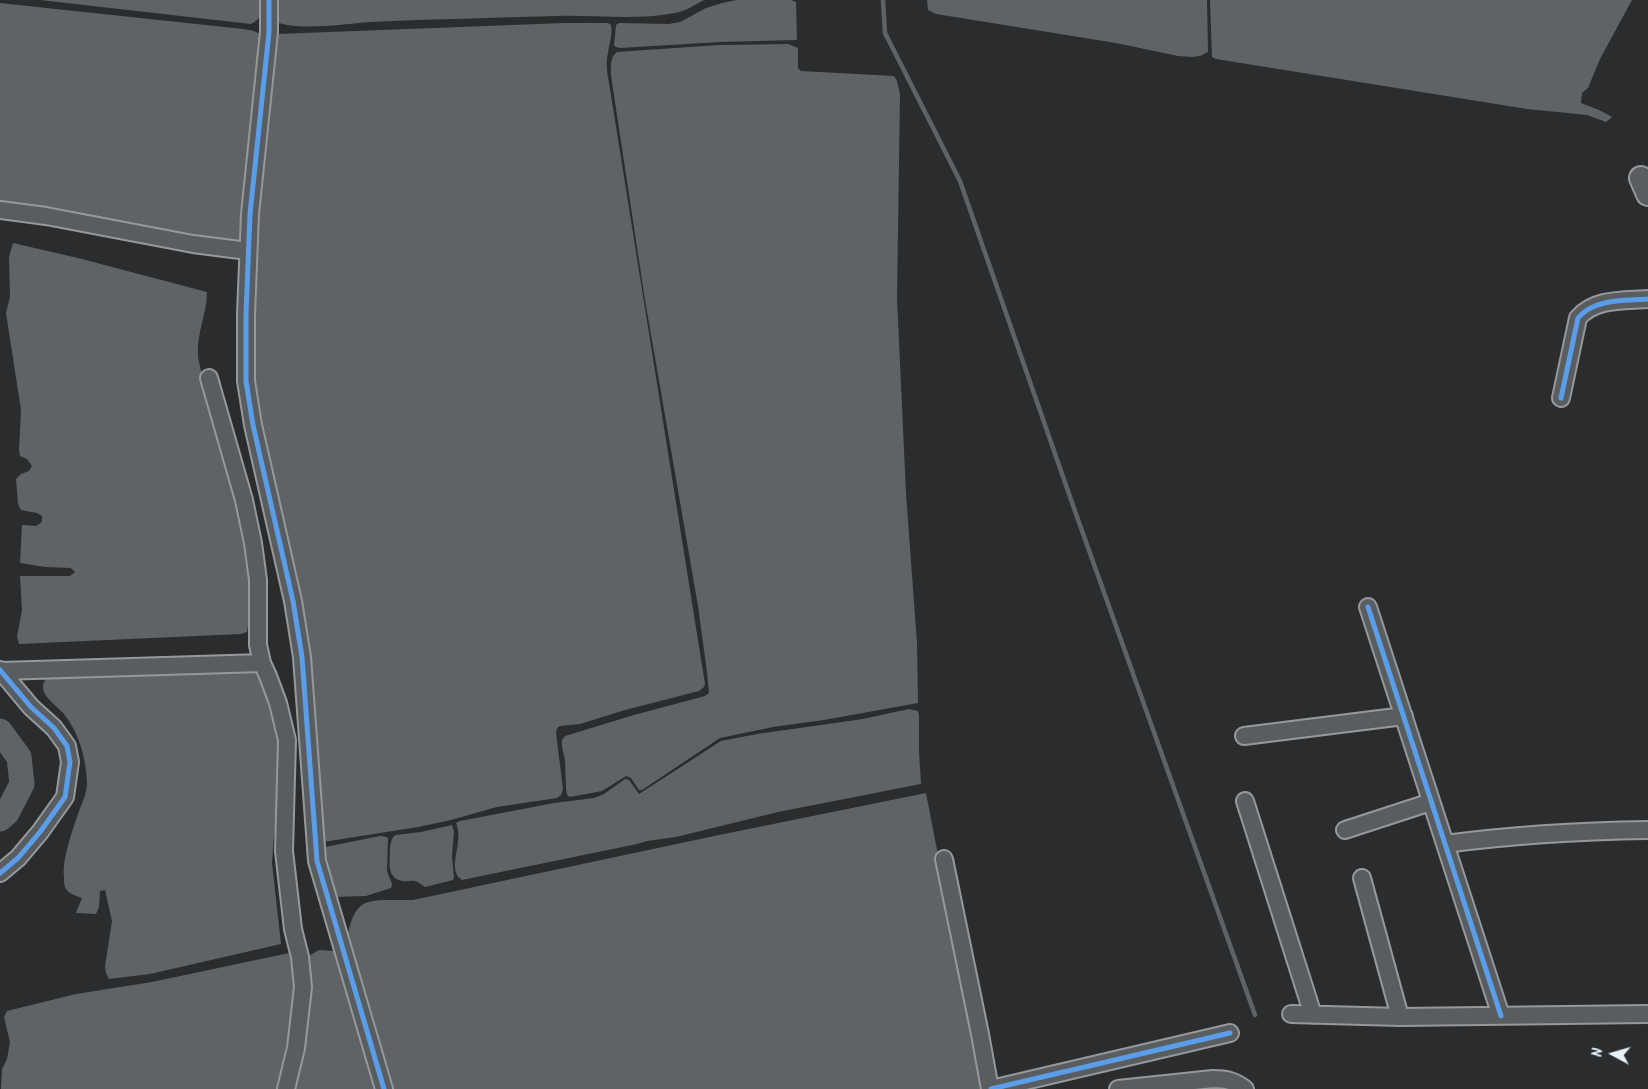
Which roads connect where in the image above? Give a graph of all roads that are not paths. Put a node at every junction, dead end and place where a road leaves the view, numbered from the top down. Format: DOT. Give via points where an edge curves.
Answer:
graph roads {
  1 [pos="269,0"];
  2 [pos="0,210"];
  3 [pos="248,251"];
  4 [pos="1648,299"];
  5 [pos="209,378"];
  6 [pos="1562,398"];
  7 [pos="1368,607"];
  8 [pos="262,663"];
  9 [pos="1,670"];
  10 [pos="1404,716"];
  11 [pos="1244,736"];
  12 [pos="1245,801"];
  13 [pos="1431,802"];
  14 [pos="1345,830"];
  15 [pos="1648,830"];
  16 [pos="1445,844"];
  17 [pos="944,859"];
  18 [pos="0,873"];
  19 [pos="1362,878"];
  20 [pos="1291,1014"];
  21 [pos="1648,1014"];
  22 [pos="1313,1015"];
  23 [pos="1501,1016"];
  24 [pos="1400,1017"];
  25 [pos="1230,1033"];
  26 [pos="1146,1088"];
  27 [pos="286,1089"];
  28 [pos="384,1089"];
  29 [pos="991,1089"];
  30 [pos="1118,1089"];
  31 [pos="1245,1089"];
  1 -- 3 [label="street"];
  2 -- 3 [label="street"];
  3 -- 28 [label="street" via="246,381 300,648 317,861"];
  4 -- 6 [label="street" via="1597,305 1585,310 1578,318"];
  5 -- 8 [label="street" via="242,491 253,543 258,580 258,645"];
  7 -- 10 [label="street"];
  8 -- 9 [label="street"];
  8 -- 27 [label="street" via="278,703 287,740 284,851 303,987 296,1048"];
  9 -- 18 [label="street" via="54,728 66,746 70,762 65,797 18,858"];
  10 -- 11 [label="street"];
  10 -- 13 [label="street"];
  12 -- 22 [label="street"];
  13 -- 14 [label="street"];
  13 -- 16 [label="street"];
  15 -- 16 [label="street" via="1556,832"];
  16 -- 23 [label="street"];
  17 -- 29 [label="street"];
  19 -- 24 [label="street"];
  20 -- 22 [label="street"];
  21 -- 23 [label="street"];
  22 -- 24 [label="street"];
  23 -- 24 [label="street"];
  25 -- 29 [label="street"];
  26 -- 30 [label="street"];
  26 -- 31 [label="street" via="1227,1079"];
}
